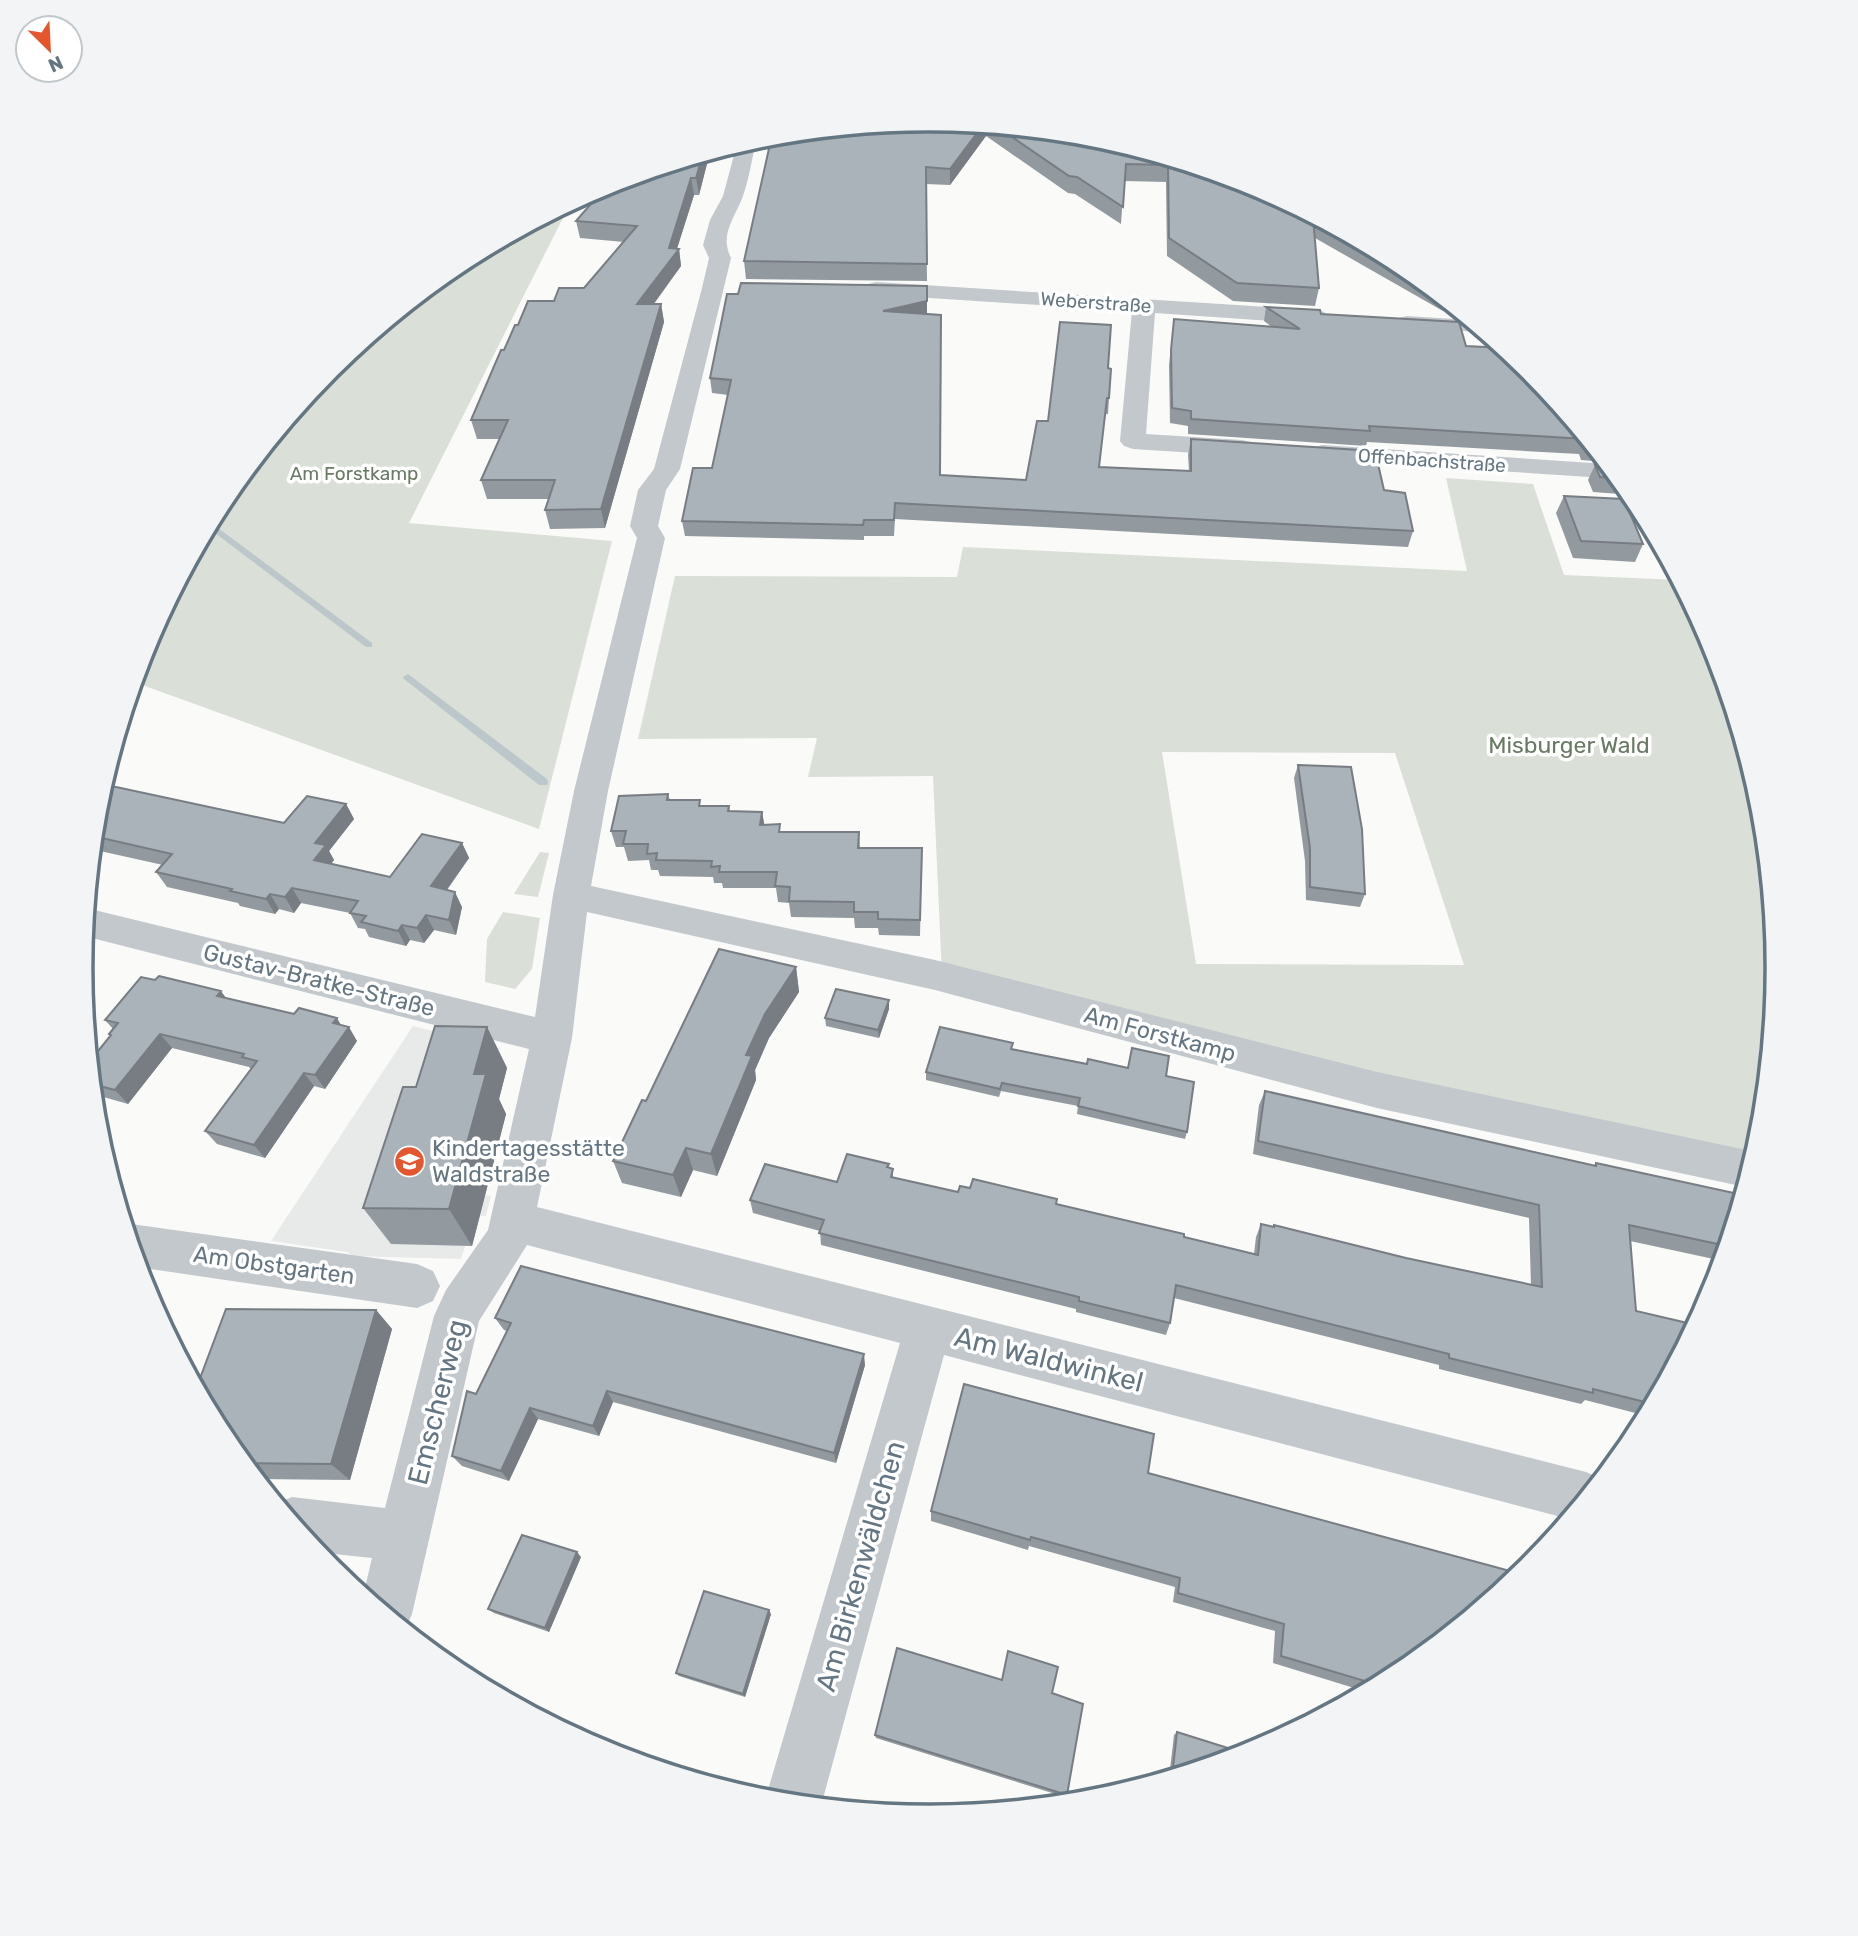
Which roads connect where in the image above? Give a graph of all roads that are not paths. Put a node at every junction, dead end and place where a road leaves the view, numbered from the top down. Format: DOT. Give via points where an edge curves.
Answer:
graph roads {
  1 [pos="744,153"];
  2 [pos="852,289"];
  3 [pos="1144,306"];
  4 [pos="1333,318"];
  5 [pos="1385,321"];
  6 [pos="1464,326"];
  7 [pos="1270,450"];
  8 [pos="1298,452"];
  9 [pos="1601,471"];
  10 [pos="571,895"];
  11 [pos="95,924"];
  12 [pos="552,1038"];
  13 [pos="1741,1167"];
  14 [pos="512,1221"];
  15 [pos="140,1246"];
  16 [pos="417,1286"];
  17 [pos="928,1328"];
  18 [pos="1577,1496"];
  19 [pos="305,1525"];
  20 [pos="403,1536"];
  21 [pos="387,1604"];
  22 [pos="796,1793"];
  1 -- 10 [label="street" via="714,245 724,288 667,468 652,490 644,526 651,538"];
  2 -- 3 [label="street, Weberstraße" via="947,291"];
  3 -- 4 [label="street, Weberstraße"];
  3 -- 7 [label="street" via="1133,441"];
  5 -- 6 [label="street"];
  8 -- 9 [label="street, Offenbachstraße"];
  10 -- 12 [label="street"];
  10 -- 13 [label="street, Am Forstkamp" via="935,975 1377,1090"];
  11 -- 12 [label="street, Gustav-Bratke-Straße"];
  12 -- 14 [label="street, Emscherweg"];
  14 -- 17 [label="street, Am Waldwinkel"];
  14 -- 20 [label="street, Emscherweg" via="500,1253 467,1294 457,1316"];
  15 -- 16 [label="street, Am Obstgarten"];
  17 -- 18 [label="street, Am Waldwinkel"];
  17 -- 22 [label="street, Am Birkenwäldchen"];
  19 -- 20 [label="street"];
  20 -- 21 [label="street, Emscherweg"];
}
